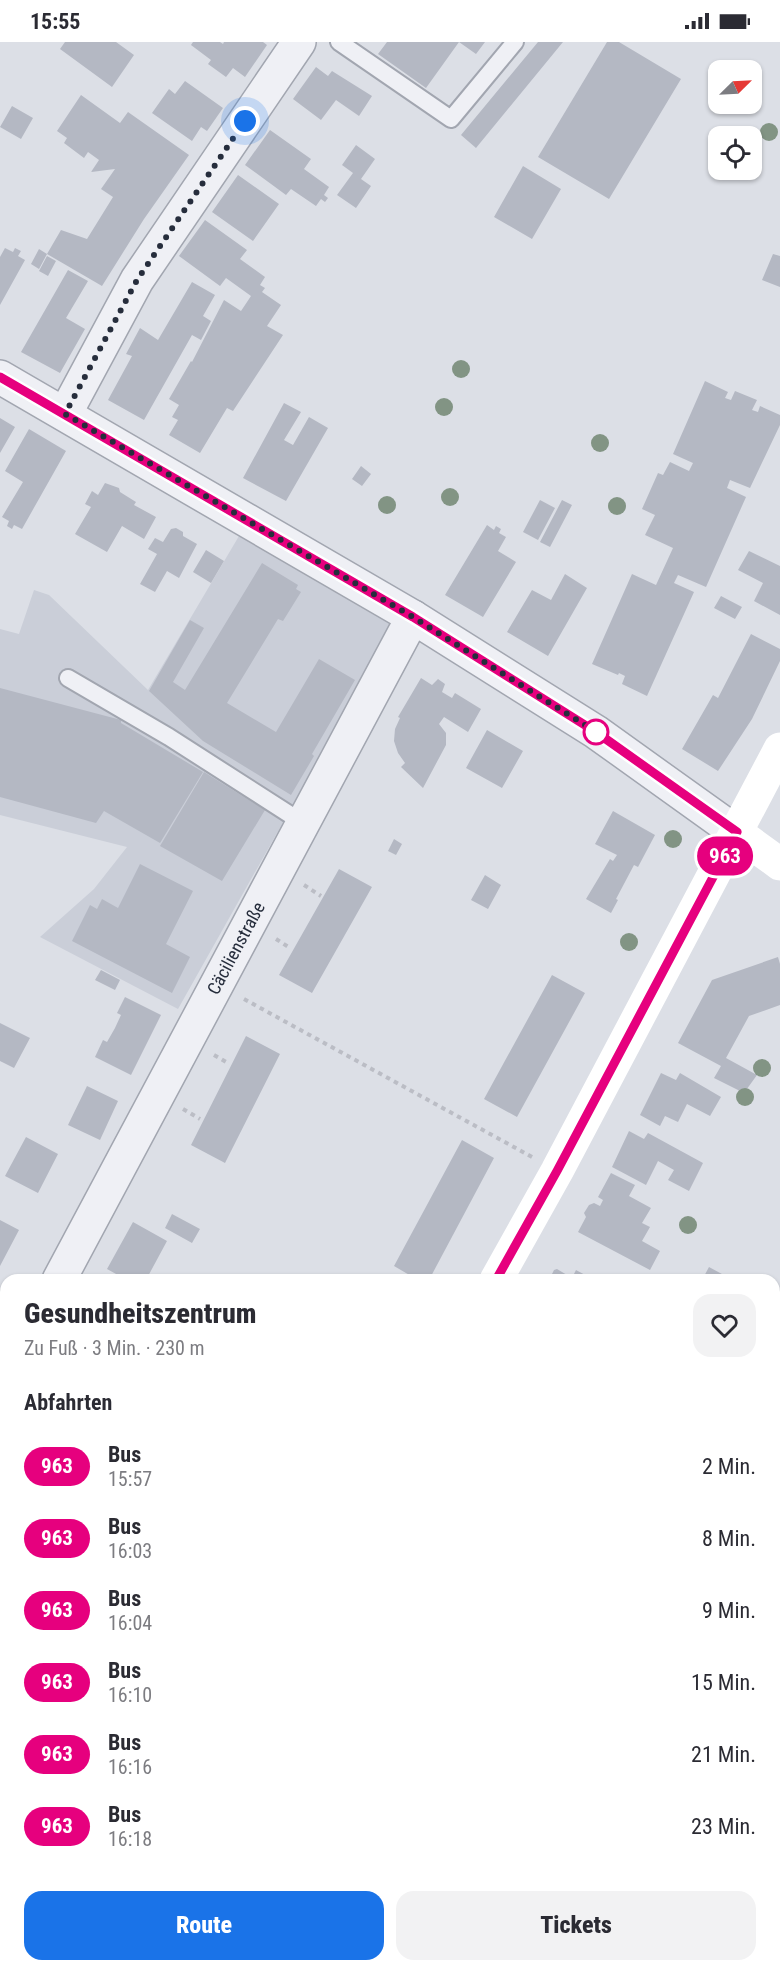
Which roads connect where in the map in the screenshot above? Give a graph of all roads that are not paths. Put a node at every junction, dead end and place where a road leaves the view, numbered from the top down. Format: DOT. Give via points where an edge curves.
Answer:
graph roads {
  1 [pos="299,42"];
  2 [pos="339,42"];
  3 [pos="515,42"];
  4 [pos="0,377"];
  5 [pos="65,414"];
  6 [pos="413,617"];
  7 [pos="68,678"];
  8 [pos="780,749"];
  9 [pos="303,823"];
  10 [pos="737,832"];
  11 [pos="780,864"];
  12 [pos="62,1274"];
  13 [pos="499,1274"];
  1 -- 5 [label="street" via="137,280"];
  2 -- 3 [label="lane" via="451,119"];
  4 -- 5 [label="street"];
  5 -- 6 [label="street"];
  6 -- 9 [label="street, Cäcilienstraße"];
  6 -- 10 [label="street" via="596,732"];
  7 -- 9 [label="lane"];
  8 -- 10 [label="main road"];
  9 -- 12 [label="street, Cäcilienstraße"];
  10 -- 11 [label="main road"];
  10 -- 13 [label="main road"];
}
